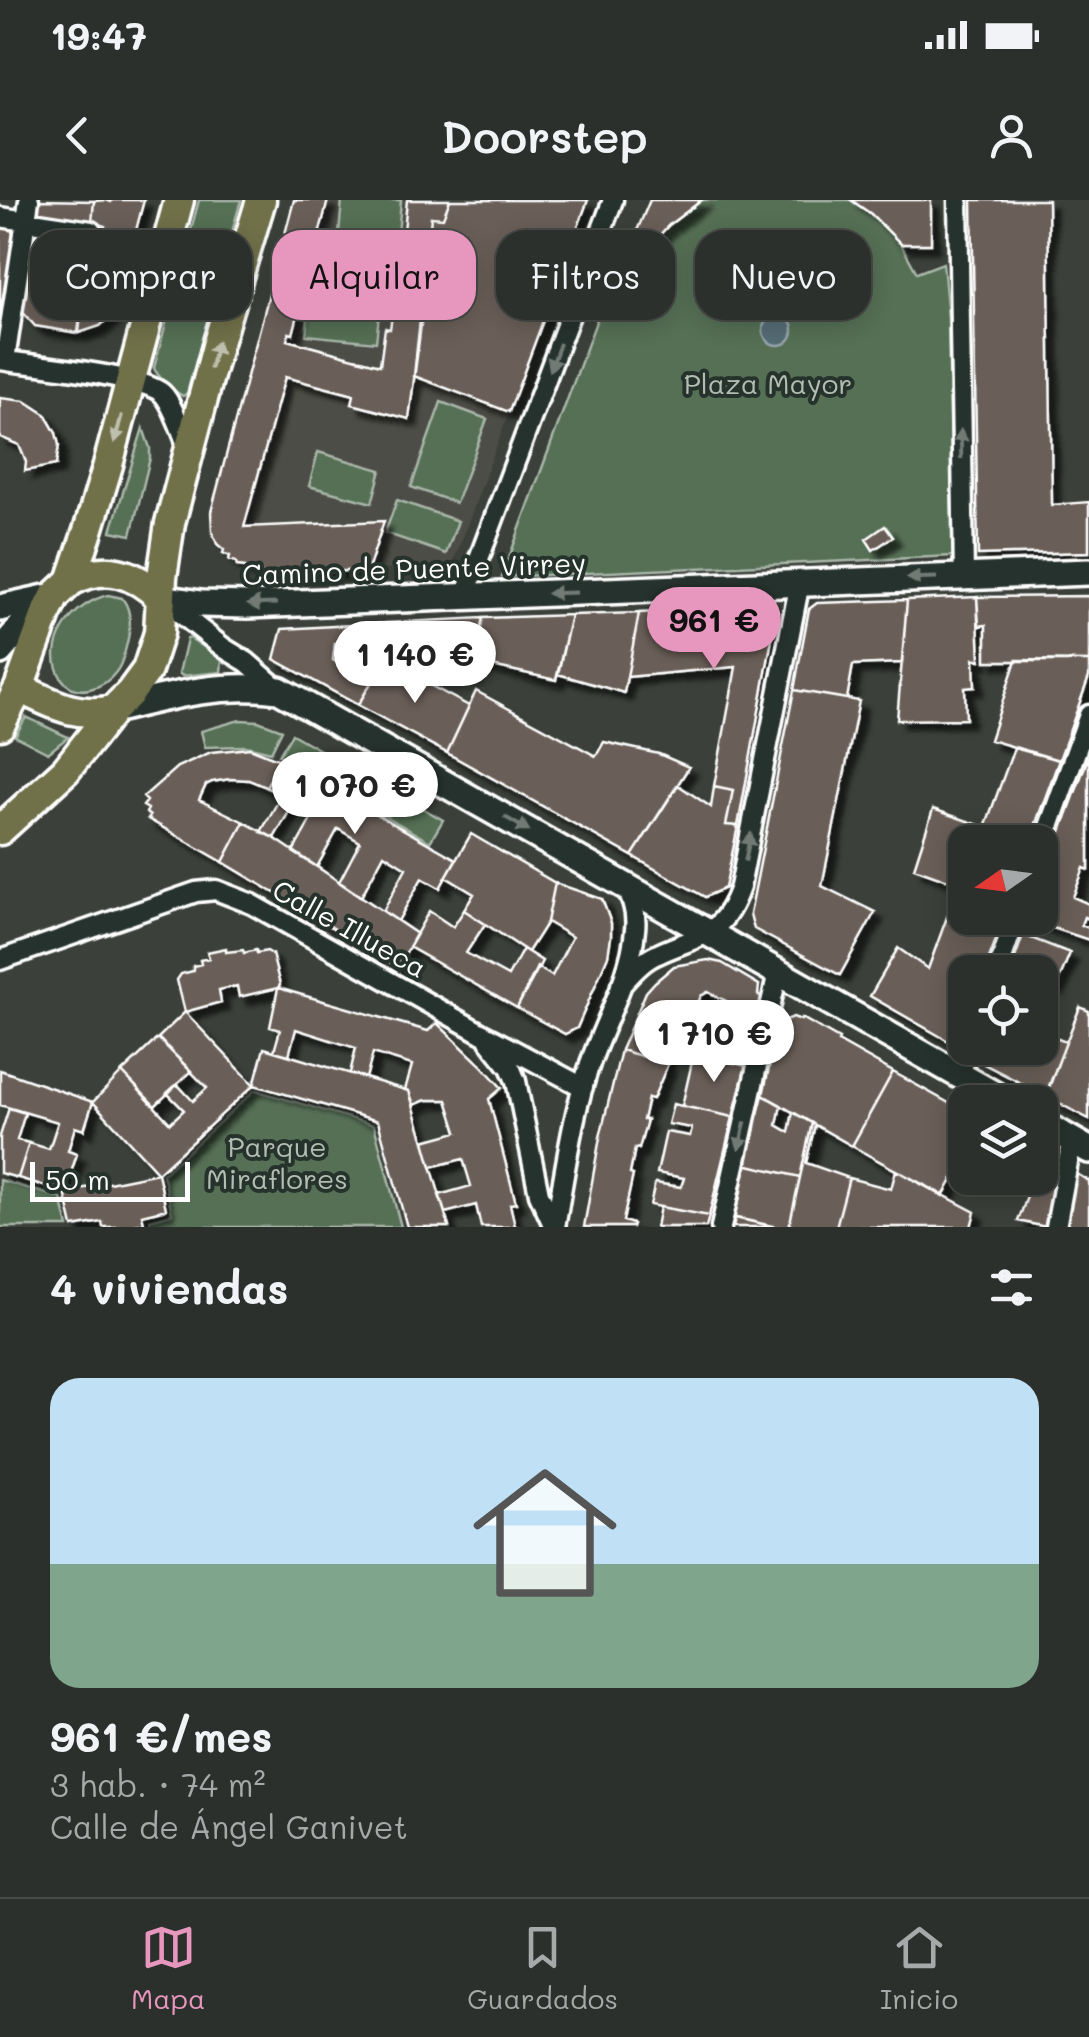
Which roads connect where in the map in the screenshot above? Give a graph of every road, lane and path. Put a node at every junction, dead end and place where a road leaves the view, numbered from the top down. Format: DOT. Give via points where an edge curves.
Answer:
graph roads {
  1 [pos="29,200"];
  2 [pos="179,200"];
  3 [pos="261,200"];
  4 [pos="613,200"];
  5 [pos="958,200"];
  6 [pos="0,216"];
  7 [pos="26,220"];
  8 [pos="86,230"];
  9 [pos="3,360"];
  10 [pos="131,380"];
  11 [pos="189,449"];
  12 [pos="1089,572"];
  13 [pos="964,576"];
  14 [pos="800,582"];
  15 [pos="63,589"];
  16 [pos="464,596"];
  17 [pos="161,598"];
  18 [pos="0,608"];
  19 [pos="0,651"];
  20 [pos="10,683"];
  21 [pos="280,690"];
  22 [pos="112,710"];
  23 [pos="1089,715"];
  24 [pos="0,725"];
  25 [pos="1050,825"];
  26 [pos="0,830"];
  27 [pos="624,886"];
  28 [pos="709,933"];
  29 [pos="0,960"];
  30 [pos="778,972"];
  31 [pos="621,985"];
  32 [pos="482,1033"];
  33 [pos="963,1065"];
  34 [pos="548,1070"];
  35 [pos="959,1074"];
  36 [pos="978,1085"];
  37 [pos="583,1087"];
  38 [pos="521,1102"];
  39 [pos="1058,1132"];
  40 [pos="1080,1145"];
  41 [pos="555,1227"];
  42 [pos="721,1227"];
  43 [pos="1056,1227"];
  1 -- 7 [label="street"];
  2 -- 10 [label="main road"];
  11 -- 3 [label="main road, one-way"];
  4 -- 16 [label="street, one-way"];
  13 -- 5 [label="street, one-way"];
  6 -- 7 [label="street"];
  7 -- 8 [label="street"];
  7 -- 9 [label="street"];
  9 -- 10 [label="street"];
  10 -- 11 [label="street" via="165,396"];
  10 -- 15 [label="main road, one-way"];
  11 -- 17 [label="main road"];
  12 -- 13 [label="main road, Camino de Puente Virrey"];
  13 -- 14 [label="main road, Camino de Puente Virrey, one-way"];
  14 -- 16 [label="main road, Camino de Puente Virrey, one-way"];
  28 -- 14 [label="street, one-way" via="740,888"];
  15 -- 17 [label="main road" via="92,573 123,573"];
  15 -- 18 [label="main road"];
  15 -- 19 [label="main road"];
  15 -- 20 [label="main road"];
  16 -- 17 [label="main road, Camino de Puente Virrey, one-way" via="248,605"];
  17 -- 21 [label="street"];
  17 -- 22 [label="main road" via="147,670"];
  20 -- 22 [label="main road" via="69,710"];
  20 -- 24 [label="main road"];
  21 -- 22 [label="main road" via="214,688"];
  21 -- 27 [label="main road, one-way"];
  22 -- 26 [label="main road" via="66,770"];
  23 -- 25 [label="street"];
  27 -- 28 [label="main road"];
  27 -- 31 [label="street" via="636,929"];
  28 -- 30 [label="main road"];
  28 -- 31 [label="street" via="648,959"];
  29 -- 32 [label="street, Calle Illueca" via="216,890"];
  30 -- 35 [label="main road"];
  30 -- 42 [label="street, one-way"];
  31 -- 37 [label="street"];
  32 -- 34 [label="street, Calle Illueca"];
  32 -- 38 [label="street" via="510,1067"];
  33 -- 35 [label="street"];
  34 -- 37 [label="street, Calle Illueca"];
  34 -- 38 [label="street" via="528,1082"];
  35 -- 36 [label="main road"];
  37 -- 41 [label="street"];
  38 -- 41 [label="street" via="539,1194"];
  39 -- 40 [label="main road"];
  40 -- 43 [label="street"];
}
